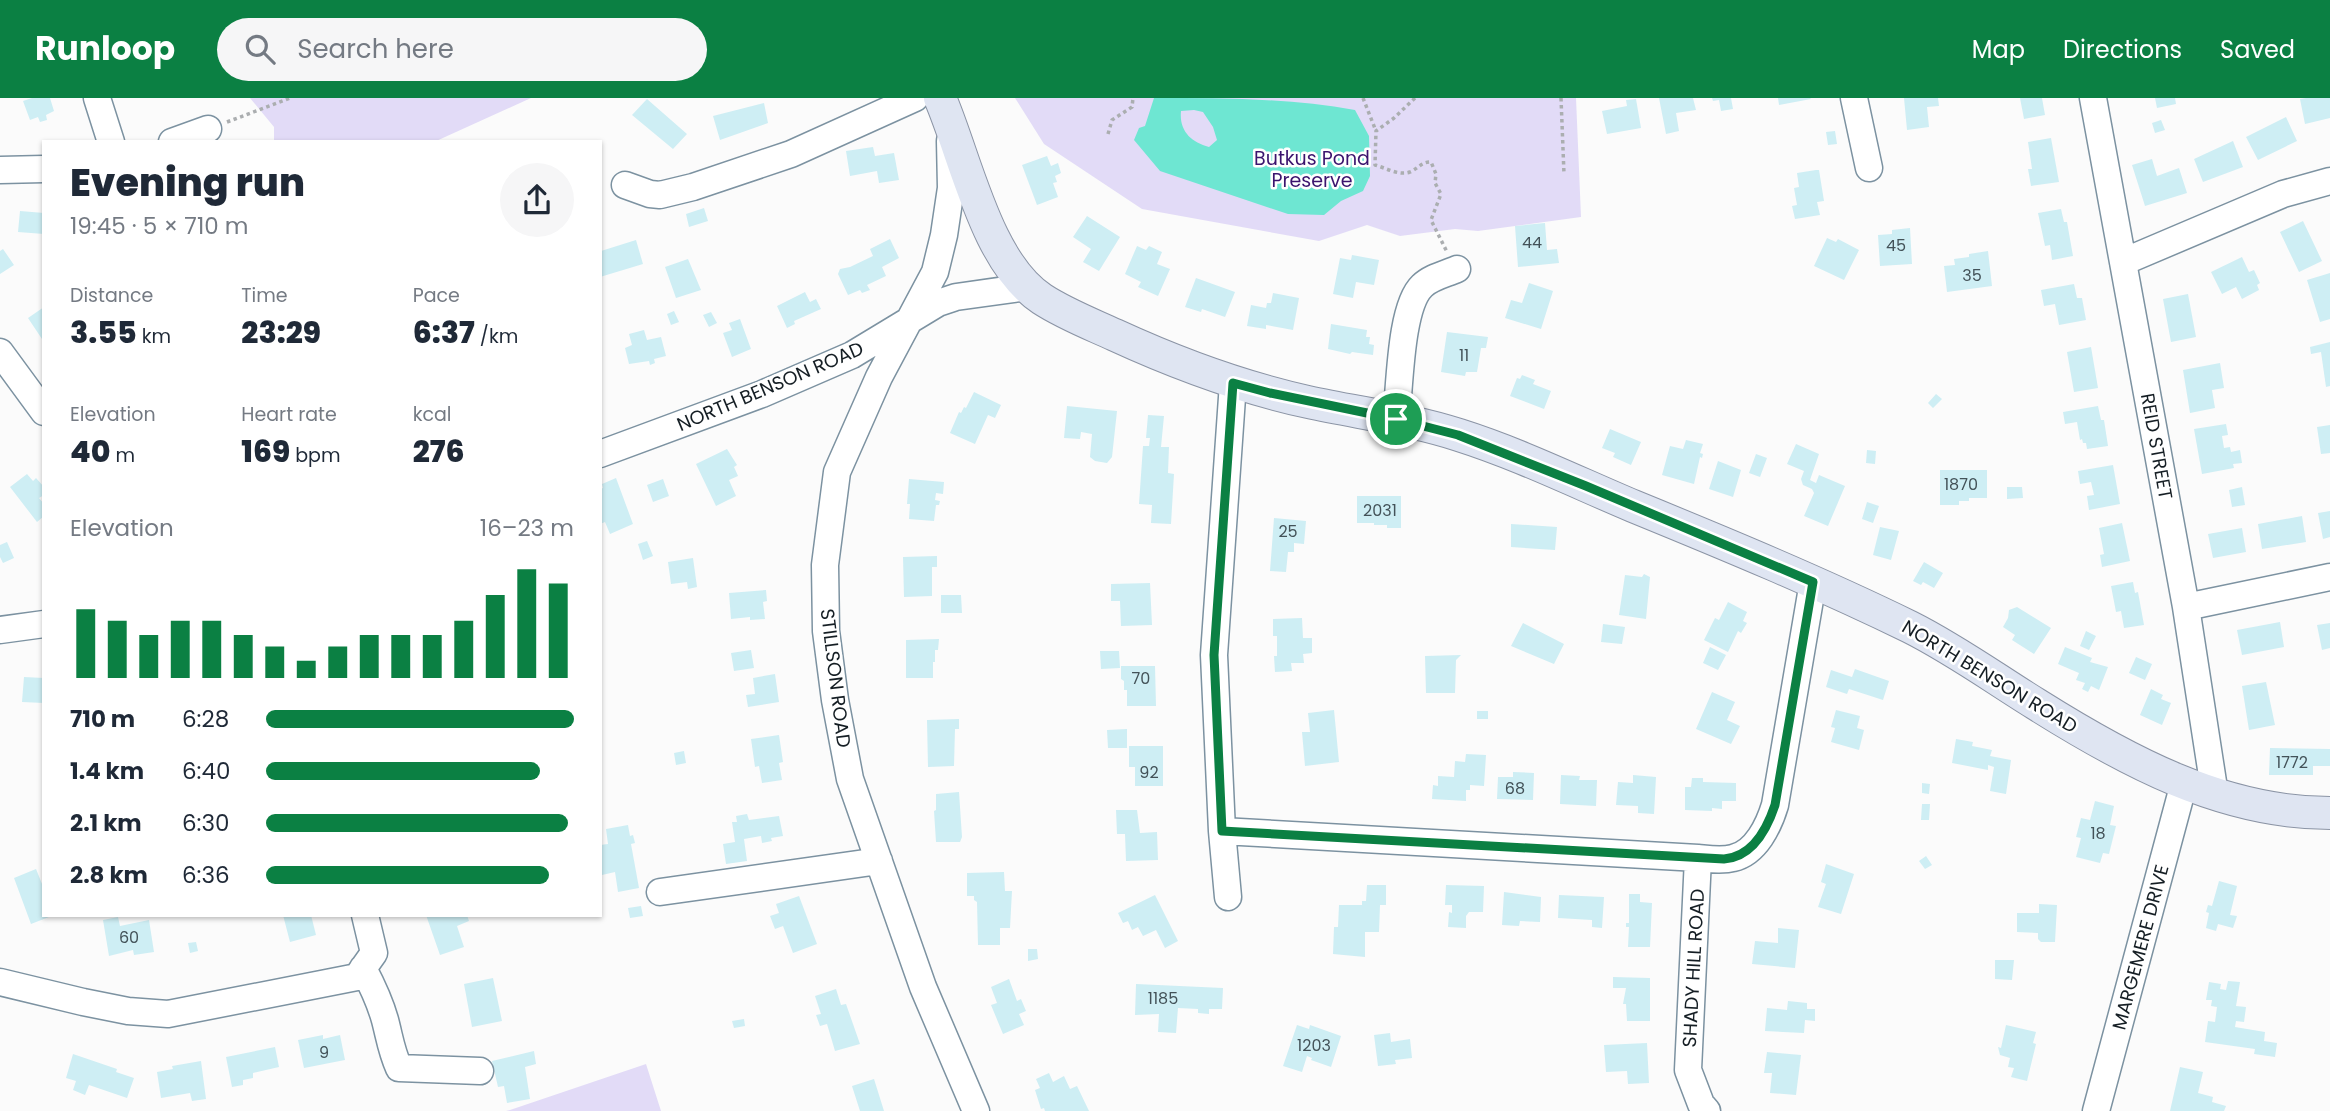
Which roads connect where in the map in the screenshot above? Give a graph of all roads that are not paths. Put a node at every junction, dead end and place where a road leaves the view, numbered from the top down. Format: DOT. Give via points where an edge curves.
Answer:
graph roads {
  1 [pos="97,98"];
  2 [pos="915,98"];
  3 [pos="1854,98"];
  4 [pos="2092,98"];
  5 [pos="945,109"];
  6 [pos="208,129"];
  7 [pos="110,140"];
  8 [pos="178,140"];
  9 [pos="1870,168"];
  10 [pos="42,169"];
  11 [pos="0,170"];
  12 [pos="2330,181"];
  13 [pos="625,185"];
  14 [pos="2123,262"];
  15 [pos="1457,269"];
  16 [pos="1027,287"];
  17 [pos="911,321"];
  18 [pos="0,352"];
  19 [pos="1233,383"];
  20 [pos="42,409"];
  21 [pos="1396,419"];
  22 [pos="602,450"];
  23 [pos="2330,577"];
  24 [pos="1813,582"];
  25 [pos="2186,607"];
  26 [pos="42,624"];
  27 [pos="0,630"];
  28 [pos="2184,783"];
  29 [pos="2215,795"];
  30 [pos="2330,813"];
  31 [pos="1222,831"];
  32 [pos="1698,858"];
  33 [pos="879,861"];
  34 [pos="660,892"];
  35 [pos="1228,897"];
  36 [pos="365,917"];
  37 [pos="360,973"];
  38 [pos="0,982"];
  39 [pos="480,1071"];
  40 [pos="976,1111"];
  41 [pos="1707,1111"];
  42 [pos="2096,1111"];
  1 -- 7 [label="street"];
  2 -- 13 [label="street" via="791,154 693,187 660,195"];
  3 -- 9 [label="street"];
  4 -- 14 [label="street, REID STREET"];
  5 -- 16 [label="main road, STILLSON ROAD" via="989,228"];
  5 -- 17 [label="street, STILLSON ROAD" via="951,187 944,235 935,272"];
  6 -- 8 [label="street"];
  10 -- 11 [label="street"];
  12 -- 14 [label="street" via="2283,194"];
  14 -- 25 [label="street, REID STREET"];
  15 -- 21 [label="street" via="1423,285 1411,304"];
  16 -- 17 [label="street, NORTH BENSON ROAD" via="956,297 923,310"];
  16 -- 19 [label="main road, NORTH BENSON ROAD" via="1068,314"];
  17 -- 22 [label="street, NORTH BENSON ROAD" via="852,355 762,394"];
  17 -- 33 [label="street, STILLSON ROAD" via="879,377 836,472 825,565 835,699 850,779"];
  18 -- 20 [label="street"];
  19 -- 21 [label="main road, NORTH BENSON ROAD"];
  19 -- 31 [label="street" via="1214,655"];
  21 -- 24 [label="main road, NORTH BENSON ROAD" via="1504,452"];
  23 -- 25 [label="street"];
  24 -- 28 [label="main road, NORTH BENSON ROAD" via="1914,629 2072,726"];
  24 -- 32 [label="street" via="1770,822 1741,855"];
  25 -- 29 [label="street, REID STREET"];
  26 -- 27 [label="street"];
  28 -- 29 [label="main road, NORTH BENSON ROAD"];
  28 -- 42 [label="street, MARGEMERE DRIVE"];
  29 -- 30 [label="main road, NORTH BENSON ROAD" via="2272,809"];
  31 -- 32 [label="street"];
  31 -- 35 [label="street"];
  32 -- 41 [label="street, SHADY HILL ROAD" via="1688,1070"];
  33 -- 34 [label="street"];
  33 -- 40 [label="street, STILLSON ROAD" via="922,987"];
  36 -- 37 [label="street" via="374,953"];
  37 -- 38 [label="street" via="168,1014 128,1011"];
  37 -- 39 [label="street" via="375,991 399,1068"];
}
